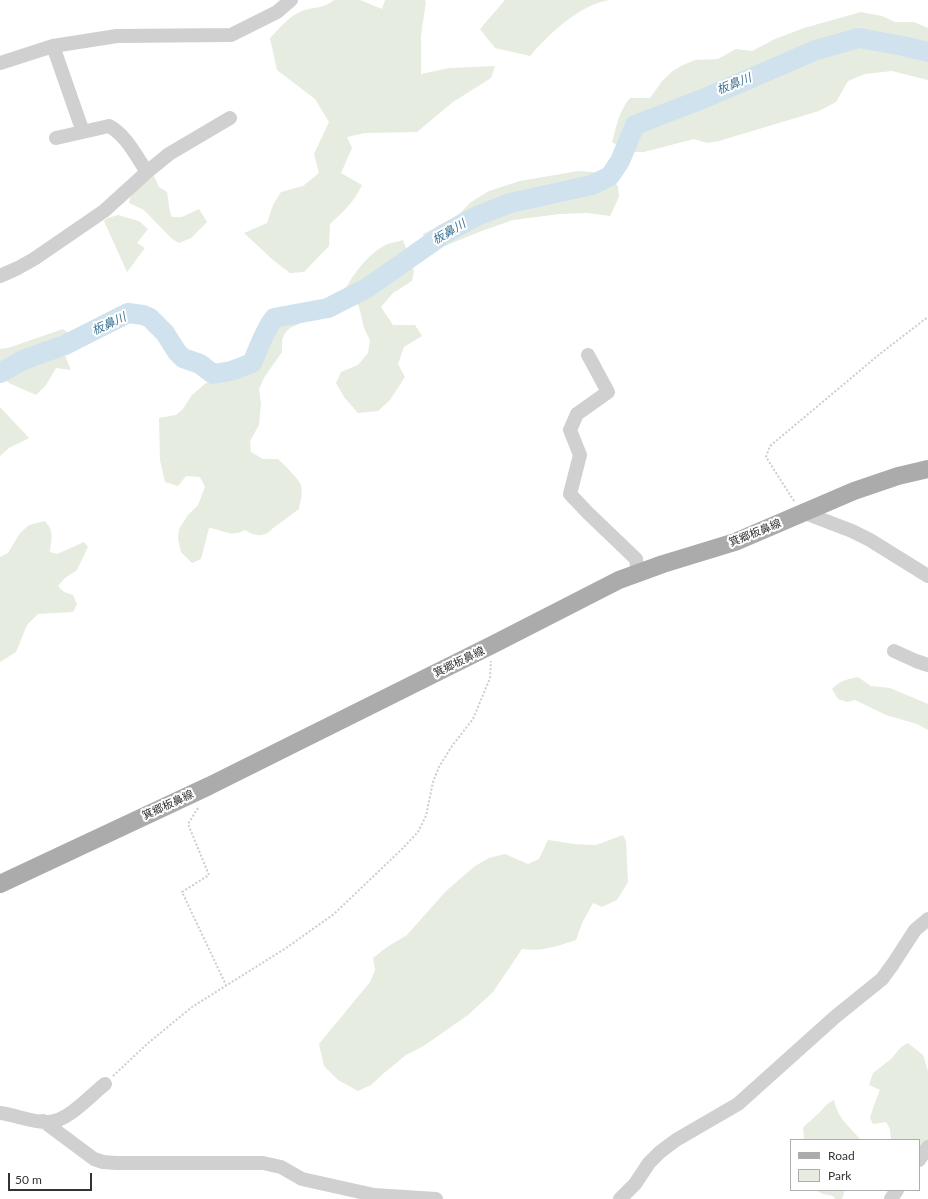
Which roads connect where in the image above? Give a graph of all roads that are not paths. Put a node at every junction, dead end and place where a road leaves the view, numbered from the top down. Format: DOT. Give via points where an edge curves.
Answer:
graph roads {
  1 [pos="291,0"];
  2 [pos="53,46"];
  3 [pos="0,63"];
  4 [pos="230,118"];
  5 [pos="83,132"];
  6 [pos="56,138"];
  7 [pos="147,172"];
  8 [pos="0,276"];
  9 [pos="588,354"];
  10 [pos="928,468"];
  11 [pos="804,514"];
  12 [pos="638,573"];
  13 [pos="928,576"];
  14 [pos="894,651"];
  15 [pos="928,665"];
  16 [pos="0,884"];
  17 [pos="928,919"];
  18 [pos="104,1084"];
  19 [pos="0,1113"];
  20 [pos="43,1121"];
  21 [pos="928,1148"];
  22 [pos="920,1159"];
  23 [pos="436,1199"];
  24 [pos="620,1199"];
  1 -- 2 [label="street" via="277,12 231,35 117,36"];
  2 -- 3 [label="street"];
  2 -- 5 [label="street"];
  4 -- 7 [label="street" via="169,154"];
  5 -- 6 [label="street"];
  5 -- 7 [label="street" via="109,126 117,130"];
  7 -- 8 [label="street" via="104,211 34,258"];
  9 -- 12 [label="street" via="608,392 577,414 570,430 580,455 570,494 636,559"];
  10 -- 11 [label="main road, 箕郷板鼻線" via="854,491"];
  11 -- 12 [label="main road, 箕郷板鼻線" via="735,542"];
  11 -- 13 [label="street" via="852,531"];
  12 -- 16 [label="main road, 箕郷板鼻線" via="576,601 492,646 202,790"];
  14 -- 15 [label="street"];
  17 -- 24 [label="street" via="915,930 882,979 835,1017 738,1104 660,1152"];
  18 -- 20 [label="street" via="59,1120"];
  19 -- 20 [label="street"];
  20 -- 23 [label="street" via="94,1159 103,1162 263,1163 281,1166 302,1179 374,1195"];
  21 -- 22 [label="street"];
}
